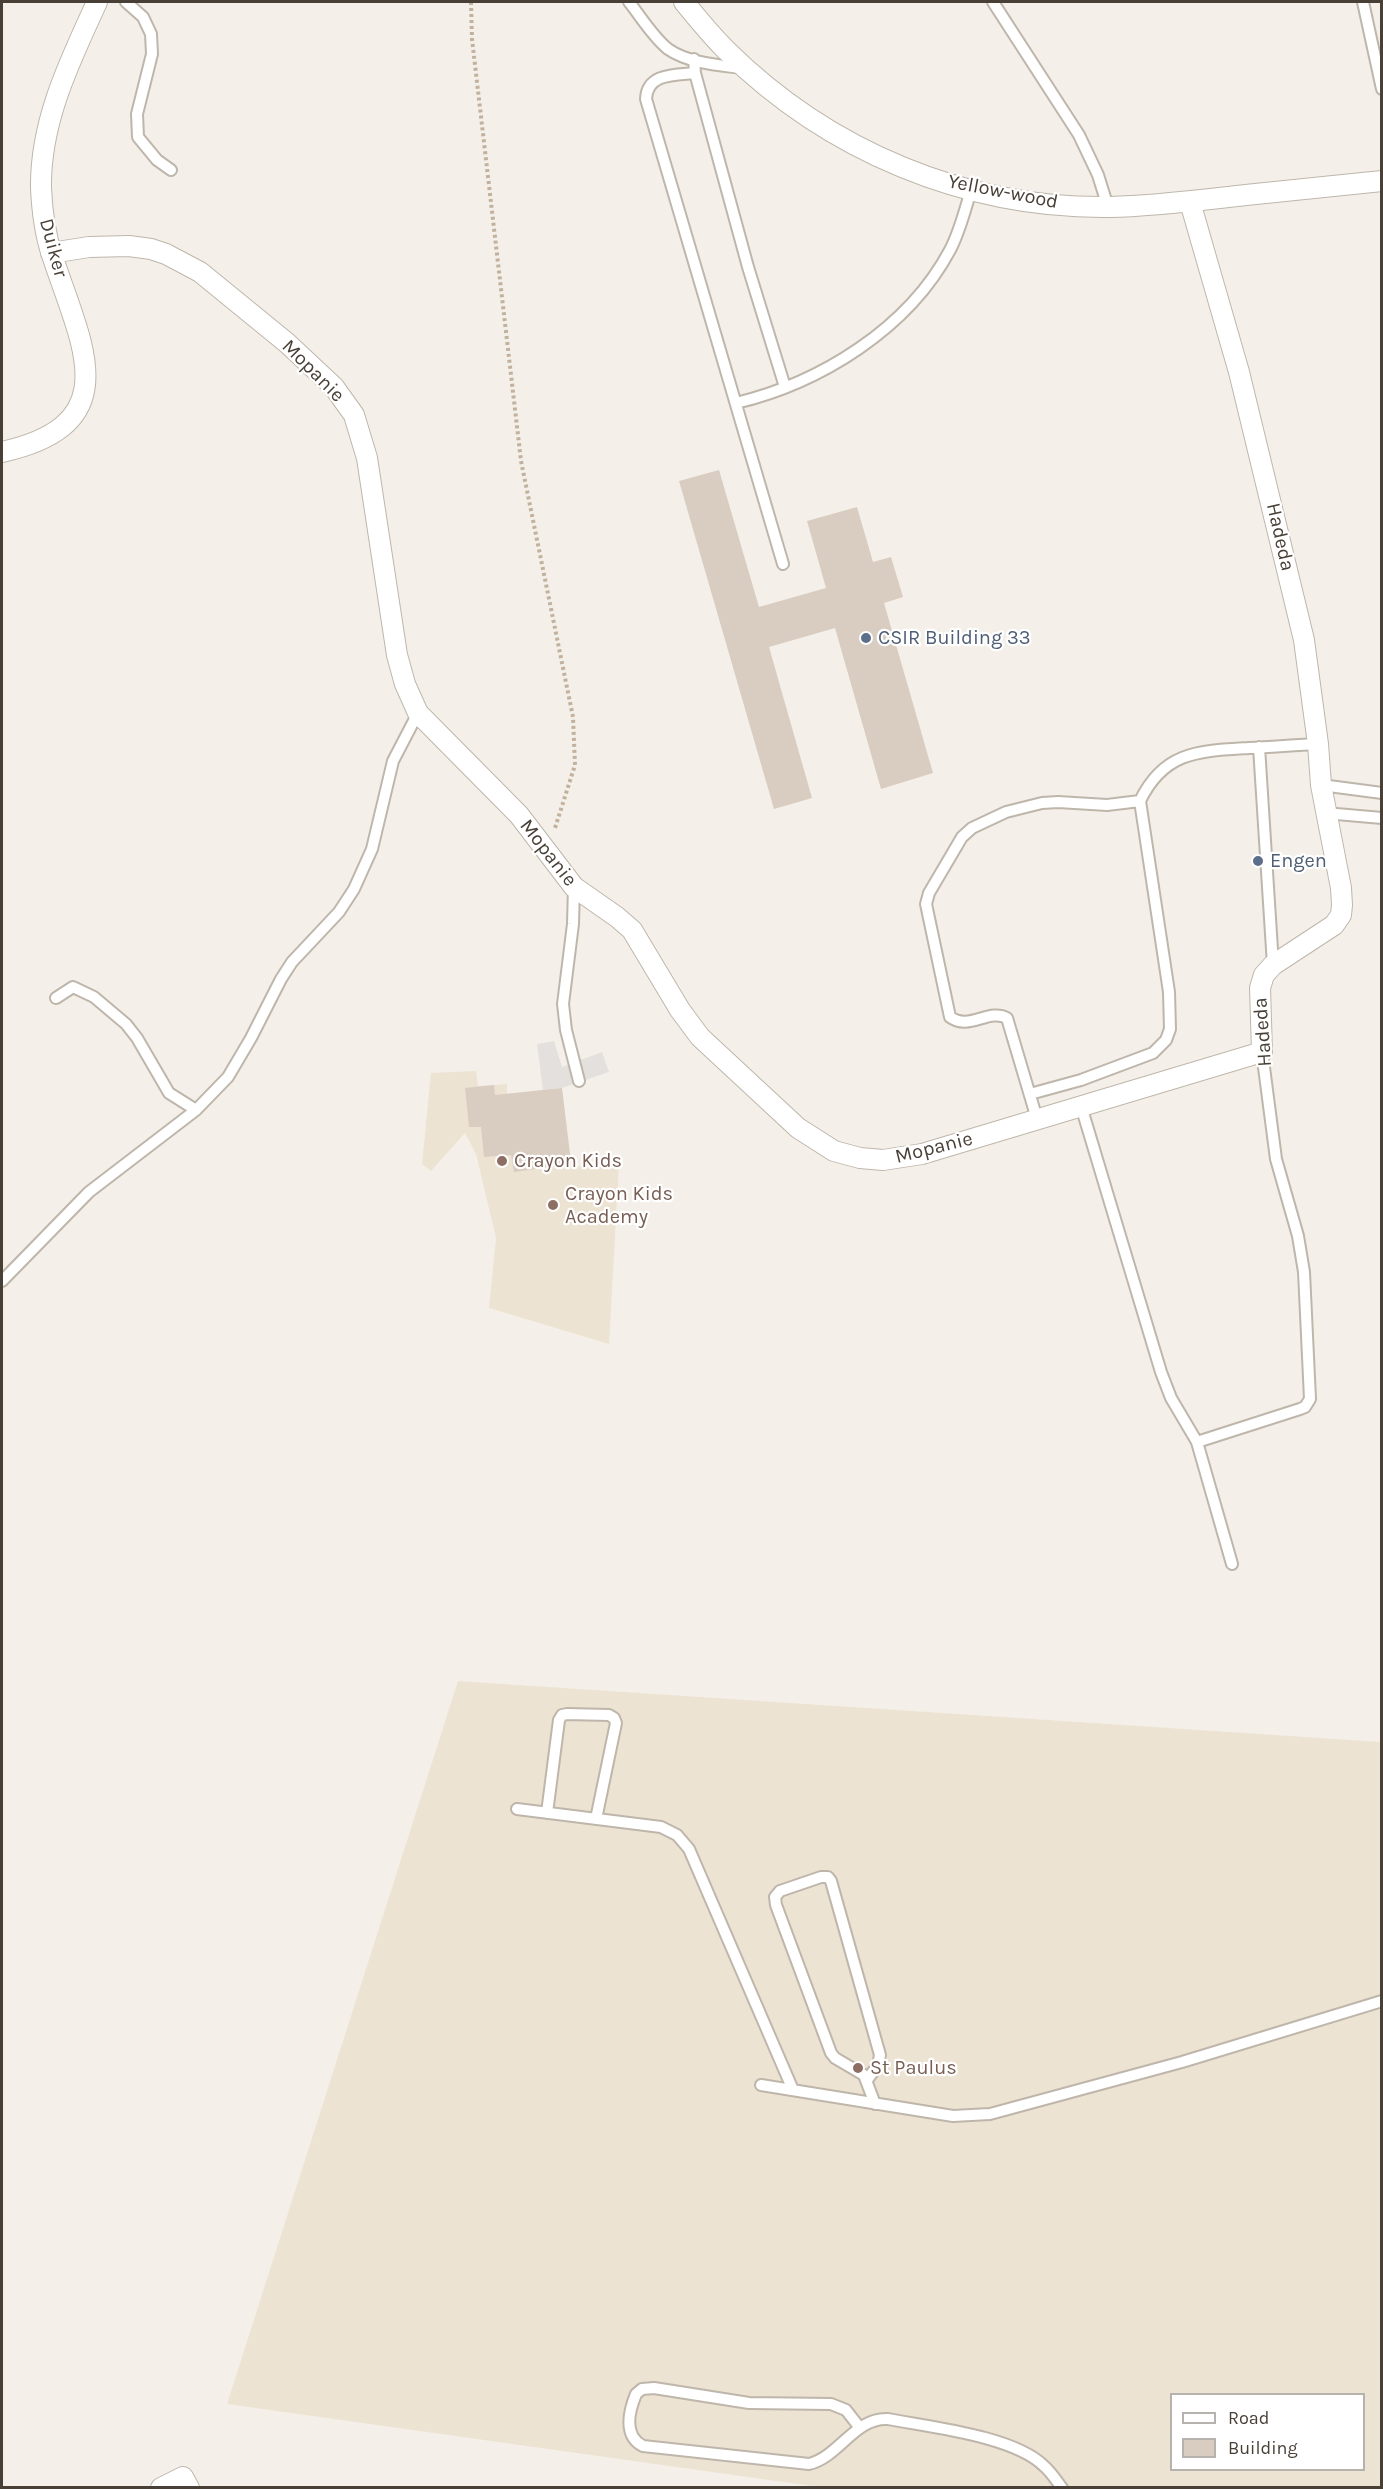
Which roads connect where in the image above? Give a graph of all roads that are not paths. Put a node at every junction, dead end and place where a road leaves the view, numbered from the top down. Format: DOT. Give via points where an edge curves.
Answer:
graph roads {
  1 [pos="97,2"];
  2 [pos="126,2"];
  3 [pos="629,2"];
  4 [pos="684,2"];
  5 [pos="993,2"];
  6 [pos="1362,2"];
  7 [pos="694,59"];
  8 [pos="747,69"];
  9 [pos="695,73"];
  10 [pos="1382,89"];
  11 [pos="171,170"];
  12 [pos="1382,181"];
  13 [pos="971,190"];
  14 [pos="1190,202"];
  15 [pos="1108,207"];
  16 [pos="51,253"];
  17 [pos="785,387"];
  18 [pos="736,403"];
  19 [pos="2,452"];
  20 [pos="783,564"];
  21 [pos="418,713"];
  22 [pos="1318,744"];
  23 [pos="1259,747"];
  24 [pos="1321,785"];
  25 [pos="1382,793"];
  26 [pos="1140,801"];
  27 [pos="1325,813"];
  28 [pos="1382,818"];
  29 [pos="574,887"];
  30 [pos="1273,965"];
  31 [pos="56,998"];
  32 [pos="1262,1052"];
  33 [pos="579,1081"];
  34 [pos="1029,1094"];
  35 [pos="1081,1106"];
  36 [pos="196,1110"];
  37 [pos="1037,1119"];
  38 [pos="2,1281"];
  39 [pos="1197,1442"];
  40 [pos="1232,1564"];
  41 [pos="517,1809"];
  42 [pos="547,1813"];
  43 [pos="596,1819"];
  44 [pos="1382,2001"];
  45 [pos="867,2080"];
  46 [pos="761,2085"];
  47 [pos="793,2090"];
  48 [pos="875,2104"];
  49 [pos="860,2428"];
  50 [pos="161,2487"];
  51 [pos="189,2487"];
  52 [pos="1062,2487"];
  1 -- 16 [label="street, Duiker" via="52,108 43,146 43,218"];
  2 -- 11 [label="lane" via="143,17 151,34 152,54 137,114 138,137"];
  3 -- 7 [label="lane" via="668,48"];
  4 -- 8 [label="street, Yellow-wood"];
  5 -- 15 [label="lane" via="1079,135"];
  6 -- 10 [label="lane"];
  7 -- 8 [label="lane"];
  7 -- 9 [label="lane"];
  8 -- 13 [label="street, Yellow-wood" via="814,122 853,146 902,168"];
  9 -- 17 [label="lane"];
  9 -- 18 [label="lane" via="653,81 646,99"];
  12 -- 14 [label="street, Yellow-wood"];
  13 -- 15 [label="street, Yellow-wood" via="1040,203"];
  13 -- 17 [label="lane" via="951,248 914,300 866,343 833,366"];
  14 -- 15 [label="street, Yellow-wood"];
  14 -- 22 [label="street, Hadeda" via="1239,372 1293,594 1308,663"];
  16 -- 19 [label="street, Duiker" via="82,345 86,363 84,394 61,429"];
  16 -- 21 [label="street, Mopanie" via="129,246 166,254 200,272 334,387 354,415 368,458 397,655"];
  17 -- 18 [label="lane"];
  18 -- 20 [label="lane"];
  21 -- 29 [label="street, Mopanie" via="519,815"];
  21 -- 36 [label="lane" via="393,761 372,849 354,889 330,922 292,962 228,1077"];
  22 -- 23 [label="lane"];
  22 -- 24 [label="street, Hadeda"];
  23 -- 26 [label="lane" via="1199,751 1181,758 1164,768 1146,787"];
  23 -- 30 [label="lane"];
  24 -- 25 [label="lane"];
  24 -- 27 [label="street, Hadeda"];
  26 -- 34 [label="lane" via="1169,993 1170,1029 1166,1040 1153,1053 1081,1080"];
  26 -- 34 [label="lane" via="1107,805 1058,802 1006,812 962,837 929,893 927,913 950,1017 965,1023 994,1016 1007,1018"];
  27 -- 28 [label="lane"];
  27 -- 30 [label="street, Hadeda" via="1341,888 1341,915 1328,930"];
  29 -- 33 [label="lane" via="563,1004"];
  29 -- 37 [label="street, Mopanie" via="632,930 700,1037 798,1128 834,1150 870,1159 909,1157"];
  30 -- 32 [label="street, Hadeda" via="1260,988"];
  31 -- 36 [label="lane" via="73,987 102,1003 137,1038 169,1093"];
  32 -- 35 [label="street, Mopanie"];
  32 -- 39 [label="lane, Hadeda" via="1276,1159 1304,1272 1310,1399 1300,1409"];
  34 -- 37 [label="lane"];
  35 -- 37 [label="street, Mopanie"];
  35 -- 39 [label="lane" via="1161,1372"];
  36 -- 38 [label="lane" via="101,1181"];
  39 -- 40 [label="lane"];
  41 -- 42 [label="lane"];
  42 -- 43 [label="lane"];
  42 -- 43 [label="lane" via="562,1715 609,1716 616,1723"];
  43 -- 47 [label="lane" via="662,1827 677,1835 689,1849"];
  44 -- 48 [label="lane" via="990,2115 953,2116"];
  45 -- 45 [label="lane" via="859,2070 831,2053 776,1905 775,1897 780,1891 821,1877 831,1881 880,2055 879,2065"];
  45 -- 48 [label="lane"];
  46 -- 47 [label="lane"];
  47 -- 48 [label="lane"];
  49 -- 49 [label="lane" via="825,2459 803,2464 643,2446 632,2436 629,2425 636,2394 654,2388 749,2403 831,2404 846,2410"];
  49 -- 52 [label="lane" via="875,2420 888,2419 998,2442 1043,2464"];
  50 -- 51 [label="street" via="183,2477"];
}
